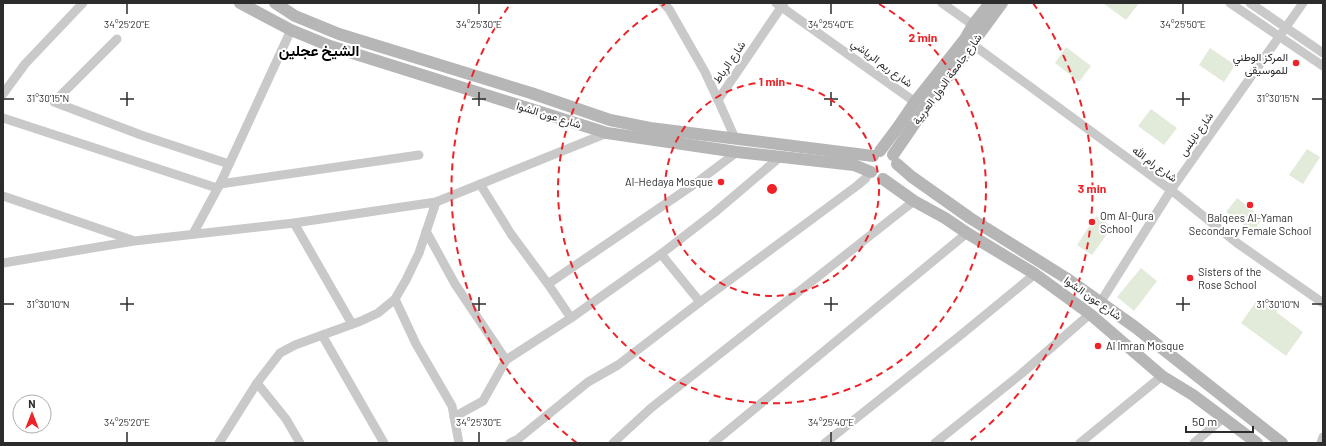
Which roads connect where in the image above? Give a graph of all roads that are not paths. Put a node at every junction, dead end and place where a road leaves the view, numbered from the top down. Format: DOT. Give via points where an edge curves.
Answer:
graph roads {
  1 [pos="83,3"];
  2 [pos="240,3"];
  3 [pos="275,3"];
  4 [pos="663,3"];
  5 [pos="942,3"];
  6 [pos="990,3"];
  7 [pos="1002,3"];
  8 [pos="1230,3"];
  9 [pos="1250,3"];
  10 [pos="1303,3"];
  11 [pos="780,4"];
  12 [pos="973,25"];
  13 [pos="1286,28"];
  14 [pos="291,30"];
  15 [pos="1280,37"];
  16 [pos="117,39"];
  17 [pos="972,44"];
  18 [pos="1323,53"];
  19 [pos="1323,66"];
  20 [pos="3,94"];
  21 [pos="718,100"];
  22 [pos="915,102"];
  23 [pos="3,118"];
  24 [pos="607,133"];
  25 [pos="735,138"];
  26 [pos="738,152"];
  27 [pos="877,153"];
  28 [pos="419,155"];
  29 [pos="780,157"];
  30 [pos="895,159"];
  31 [pos="229,164"];
  32 [pos="869,175"];
  33 [pos="883,179"];
  34 [pos="480,184"];
  35 [pos="219,186"];
  36 [pos="1171,190"];
  37 [pos="3,196"];
  38 [pos="914,201"];
  39 [pos="436,202"];
  40 [pos="294,223"];
  41 [pos="426,231"];
  42 [pos="193,234"];
  43 [pos="967,234"];
  44 [pos="134,241"];
  45 [pos="661,254"];
  46 [pos="3,263"];
  47 [pos="1034,274"];
  48 [pos="548,284"];
  49 [pos="395,299"];
  50 [pos="700,302"];
  51 [pos="1100,303"];
  52 [pos="1323,303"];
  53 [pos="1090,314"];
  54 [pos="571,318"];
  55 [pos="352,324"];
  56 [pos="322,335"];
  57 [pos="506,360"];
  58 [pos="1162,376"];
  59 [pos="257,383"];
  60 [pos="454,417"];
  61 [pos="1223,418"];
  62 [pos="1323,437"];
  63 [pos="625,439"];
  64 [pos="221,442"];
  65 [pos="300,443"];
  66 [pos="384,443"];
  67 [pos="459,443"];
  68 [pos="510,443"];
  69 [pos="613,443"];
  70 [pos="713,443"];
  71 [pos="825,443"];
  72 [pos="935,443"];
  73 [pos="1080,443"];
  74 [pos="1194,443"];
  75 [pos="1256,443"];
  76 [pos="1282,443"];
  77 [pos="1321,443"];
  1 -- 20 [label="street" via="25,64"];
  2 -- 14 [label="main road, شارع عون الشوا"];
  3 -- 25 [label="main road, شارع عون الشوا" via="295,16 338,34 610,120 650,128"];
  4 -- 21 [label="street" via="669,9 705,72"];
  5 -- 12 [label="street"];
  6 -- 12 [label="main road, شارع جامعة الدول العربية"];
  7 -- 17 [label="main road, شارع جامعة الدول العربية"];
  8 -- 15 [label="street"];
  9 -- 13 [label="street"];
  10 -- 13 [label="street, شارع نابلس"];
  11 -- 21 [label="street, شارع الرباط"];
  11 -- 22 [label="street, شارع ريم الرياشي"];
  12 -- 22 [label="main road, شارع جامعة الدول العربية" via="965,39"];
  13 -- 15 [label="street, شارع نابلس"];
  13 -- 18 [label="street"];
  14 -- 24 [label="main road, شارع عون الشوا" via="330,46"];
  14 -- 31 [label="street"];
  15 -- 19 [label="street"];
  15 -- 36 [label="street, شارع نابلس"];
  16 -- 31 [label="street" via="54,102 141,135"];
  17 -- 30 [label="main road, شارع جامعة الدول العربية" via="928,104"];
  17 -- 36 [label="street, شارع رام الله"];
  21 -- 25 [label="street, شارع الرباط"];
  22 -- 27 [label="main road, شارع جامعة الدول العربية"];
  23 -- 35 [label="street"];
  24 -- 26 [label="main road, شارع عون الشوا"];
  24 -- 34 [label="street"];
  25 -- 27 [label="main road, شارع عون الشوا"];
  26 -- 29 [label="main road, شارع عون الشوا"];
  26 -- 48 [label="street"];
  27 -- 30 [label="main road" via="889,152"];
  27 -- 32 [label="main road" via="869,164"];
  28 -- 35 [label="street"];
  29 -- 32 [label="main road, شارع عون الشوا" via="854,165"];
  29 -- 45 [label="street"];
  30 -- 33 [label="main road" via="897,168 892,176"];
  30 -- 51 [label="main road, شارع عون الشوا" via="912,177"];
  31 -- 35 [label="street"];
  32 -- 33 [label="main road"];
  32 -- 50 [label="street"];
  33 -- 38 [label="main road, شارع عون الشوا"];
  34 -- 39 [label="street"];
  34 -- 48 [label="street"];
  35 -- 42 [label="street"];
  36 -- 51 [label="street, شارع نابلس"];
  36 -- 52 [label="street, شارع رام الله" via="1237,243"];
  37 -- 44 [label="street"];
  38 -- 43 [label="main road, شارع عون الشوا"];
  38 -- 63 [label="street" via="651,408"];
  39 -- 40 [label="street"];
  39 -- 41 [label="street"];
  40 -- 42 [label="street"];
  40 -- 55 [label="street"];
  41 -- 49 [label="street" via="419,253"];
  41 -- 57 [label="street" via="455,284"];
  42 -- 44 [label="street"];
  43 -- 47 [label="main road, شارع عون الشوا"];
  43 -- 70 [label="street"];
  44 -- 46 [label="street"];
  45 -- 50 [label="street"];
  45 -- 54 [label="street"];
  47 -- 53 [label="main road, شارع عون الشوا"];
  47 -- 71 [label="street"];
  48 -- 54 [label="street"];
  49 -- 55 [label="street" via="378,313"];
  49 -- 60 [label="street" via="416,344 452,406"];
  50 -- 68 [label="street" via="618,365 588,382"];
  51 -- 76 [label="main road, شارع عون الشوا" via="1135,327"];
  53 -- 58 [label="main road, شارع عون الشوا"];
  53 -- 72 [label="street"];
  54 -- 57 [label="street"];
  55 -- 56 [label="street"];
  56 -- 59 [label="street" via="280,353"];
  56 -- 66 [label="street"];
  57 -- 60 [label="street" via="483,401"];
  58 -- 61 [label="main road, شارع عون الشوا"];
  58 -- 73 [label="street"];
  59 -- 64 [label="street"];
  59 -- 65 [label="street" via="286,419"];
  60 -- 67 [label="street"];
  61 -- 74 [label="street"];
  61 -- 75 [label="main road, شارع عون الشوا"];
  62 -- 77 [label="street"];
  63 -- 69 [label="street"];
}
